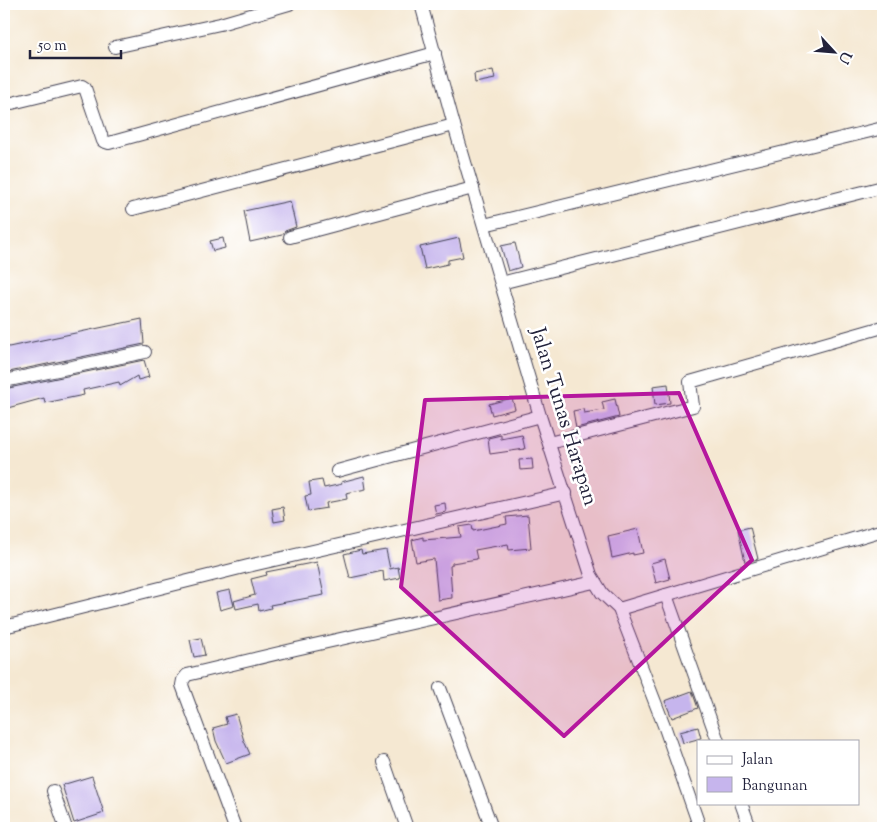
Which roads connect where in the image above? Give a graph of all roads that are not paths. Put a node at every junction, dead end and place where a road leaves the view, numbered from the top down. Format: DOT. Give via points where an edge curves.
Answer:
graph roads {
  1 [pos="289,4"];
  2 [pos="421,4"];
  3 [pos="115,47"];
  4 [pos="435,53"];
  5 [pos="4,105"];
  6 [pos="454,125"];
  7 [pos="883,128"];
  8 [pos="883,187"];
  9 [pos="473,188"];
  10 [pos="133,209"];
  11 [pos="484,226"];
  12 [pos="290,237"];
  13 [pos="501,283"];
  14 [pos="883,328"];
  15 [pos="145,352"];
  16 [pos="4,381"];
  17 [pos="540,416"];
  18 [pos="549,443"];
  19 [pos="337,471"];
  20 [pos="566,493"];
  21 [pos="883,530"];
  22 [pos="594,582"];
  23 [pos="666,595"];
  24 [pos="619,609"];
  25 [pos="4,627"];
  26 [pos="440,688"];
  27 [pos="718,740"];
  28 [pos="384,762"];
  29 [pos="53,791"];
  30 [pos="741,804"];
  31 [pos="66,828"];
  32 [pos="235,828"];
  33 [pos="407,828"];
  34 [pos="492,828"];
  35 [pos="700,828"];
  36 [pos="750,828"];
  1 -- 3 [label="street" via="220,24"];
  2 -- 4 [label="street, Jalan Tunas Harapan"];
  4 -- 5 [label="street" via="109,143 103,141 82,86"];
  4 -- 6 [label="street, Jalan Tunas Harapan"];
  6 -- 9 [label="street, Jalan Tunas Harapan"];
  6 -- 10 [label="street"];
  7 -- 11 [label="street"];
  8 -- 13 [label="street"];
  9 -- 11 [label="street, Jalan Tunas Harapan"];
  9 -- 12 [label="street"];
  11 -- 13 [label="street, Jalan Tunas Harapan"];
  13 -- 17 [label="street, Jalan Tunas Harapan"];
  14 -- 18 [label="street" via="690,382 694,406"];
  15 -- 16 [label="street"];
  17 -- 18 [label="street, Jalan Tunas Harapan"];
  17 -- 19 [label="street"];
  18 -- 20 [label="street, Jalan Tunas Harapan"];
  20 -- 22 [label="street, Jalan Tunas Harapan"];
  20 -- 25 [label="street" via="248,566"];
  21 -- 23 [label="street"];
  22 -- 24 [label="street, Jalan Tunas Harapan"];
  22 -- 32 [label="street" via="187,675 182,685"];
  23 -- 24 [label="street"];
  23 -- 27 [label="street"];
  24 -- 35 [label="street, Jalan Tunas Harapan"];
  26 -- 34 [label="street"];
  28 -- 33 [label="street"];
  29 -- 31 [label="street"];
  30 -- 36 [label="street"];
}
